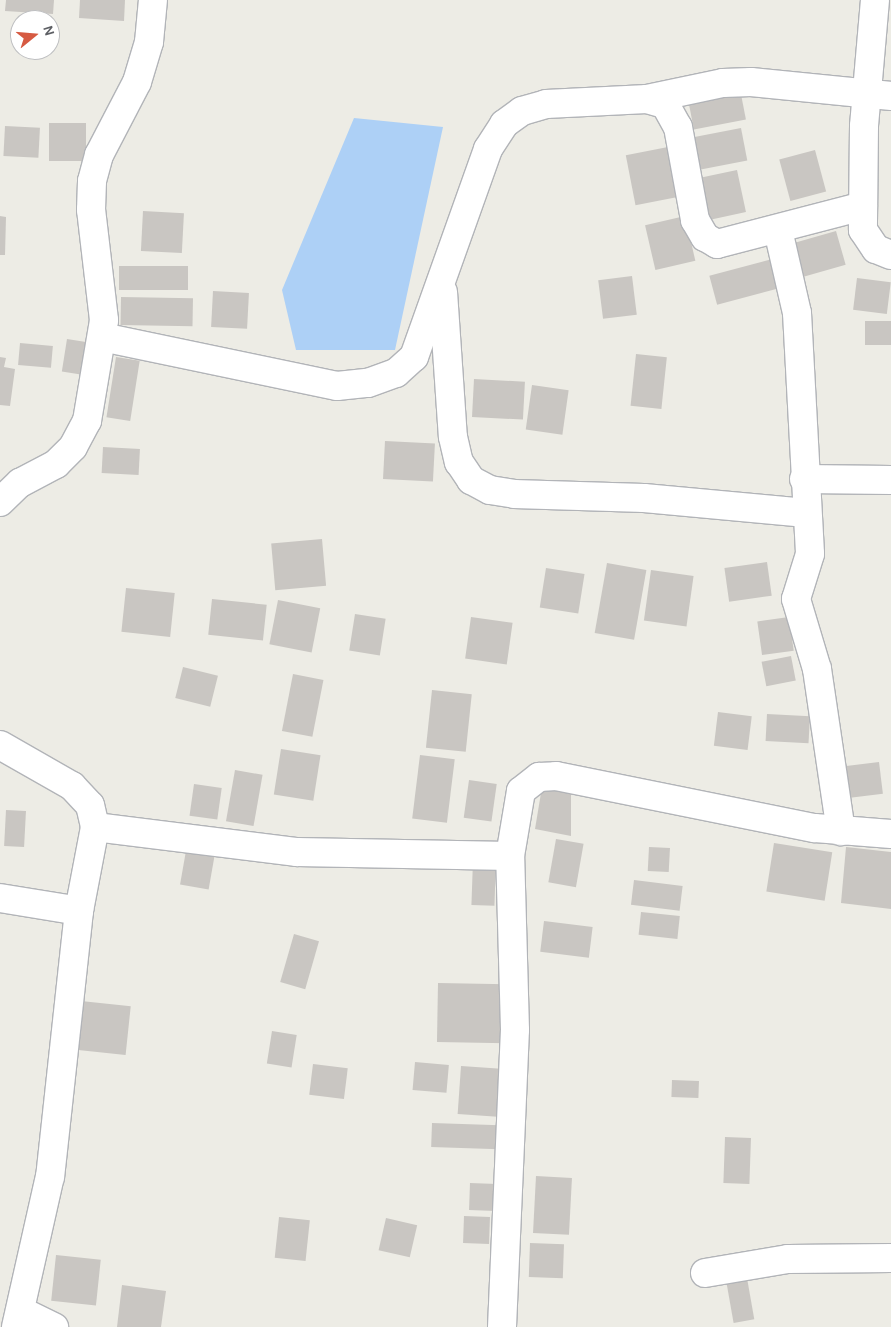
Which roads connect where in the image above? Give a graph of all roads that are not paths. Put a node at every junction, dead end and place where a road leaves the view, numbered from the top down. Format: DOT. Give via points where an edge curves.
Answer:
graph roads {
  1 [pos="153,0"];
  2 [pos="874,0"];
  3 [pos="879,95"];
  4 [pos="646,99"];
  5 [pos="863,206"];
  6 [pos="778,230"];
  7 [pos="891,255"];
  8 [pos="442,283"];
  9 [pos="102,336"];
  10 [pos="804,479"];
  11 [pos="891,480"];
  12 [pos="0,502"];
  13 [pos="806,513"];
  14 [pos="0,745"];
  15 [pos="95,827"];
  16 [pos="841,831"];
  17 [pos="891,834"];
  18 [pos="510,856"];
  19 [pos="0,898"];
  20 [pos="79,911"];
  21 [pos="891,1258"];
  22 [pos="705,1273"];
  23 [pos="18,1319"];
  24 [pos="54,1327"];
  25 [pos="502,1327"];
  1 -- 9 [label="street" via="148,42 137,82 99,155 92,181 91,210 104,320"];
  2 -- 3 [label="street"];
  3 -- 4 [label="street" via="807,86 723,83"];
  3 -- 5 [label="street"];
  4 -- 6 [label="street" via="665,104 673,113 696,220 705,237 717,244 732,243"];
  4 -- 8 [label="street" via="546,104 522,111 504,124 488,149"];
  5 -- 6 [label="street"];
  5 -- 7 [label="street" via="862,230 876,249"];
  6 -- 10 [label="street" via="797,314"];
  8 -- 9 [label="street" via="414,357 396,373 368,383 337,386"];
  8 -- 13 [label="street" via="453,438 458,462 471,480 490,490 514,494 644,498"];
  9 -- 12 [label="street" via="88,421 73,447 56,464 20,483"];
  10 -- 11 [label="street"];
  10 -- 13 [label="street"];
  13 -- 16 [label="street" via="810,554 796,599 817,669"];
  14 -- 15 [label="street" via="72,786 90,805"];
  15 -- 18 [label="street" via="297,852"];
  15 -- 20 [label="street"];
  16 -- 17 [label="street"];
  16 -- 18 [label="street" via="556,776 539,777 521,791"];
  18 -- 25 [label="street" via="516,1030"];
  19 -- 20 [label="street"];
  20 -- 23 [label="street" via="50,1176"];
  21 -- 22 [label="street" via="788,1259"];
  23 -- 24 [label="street"];
}
